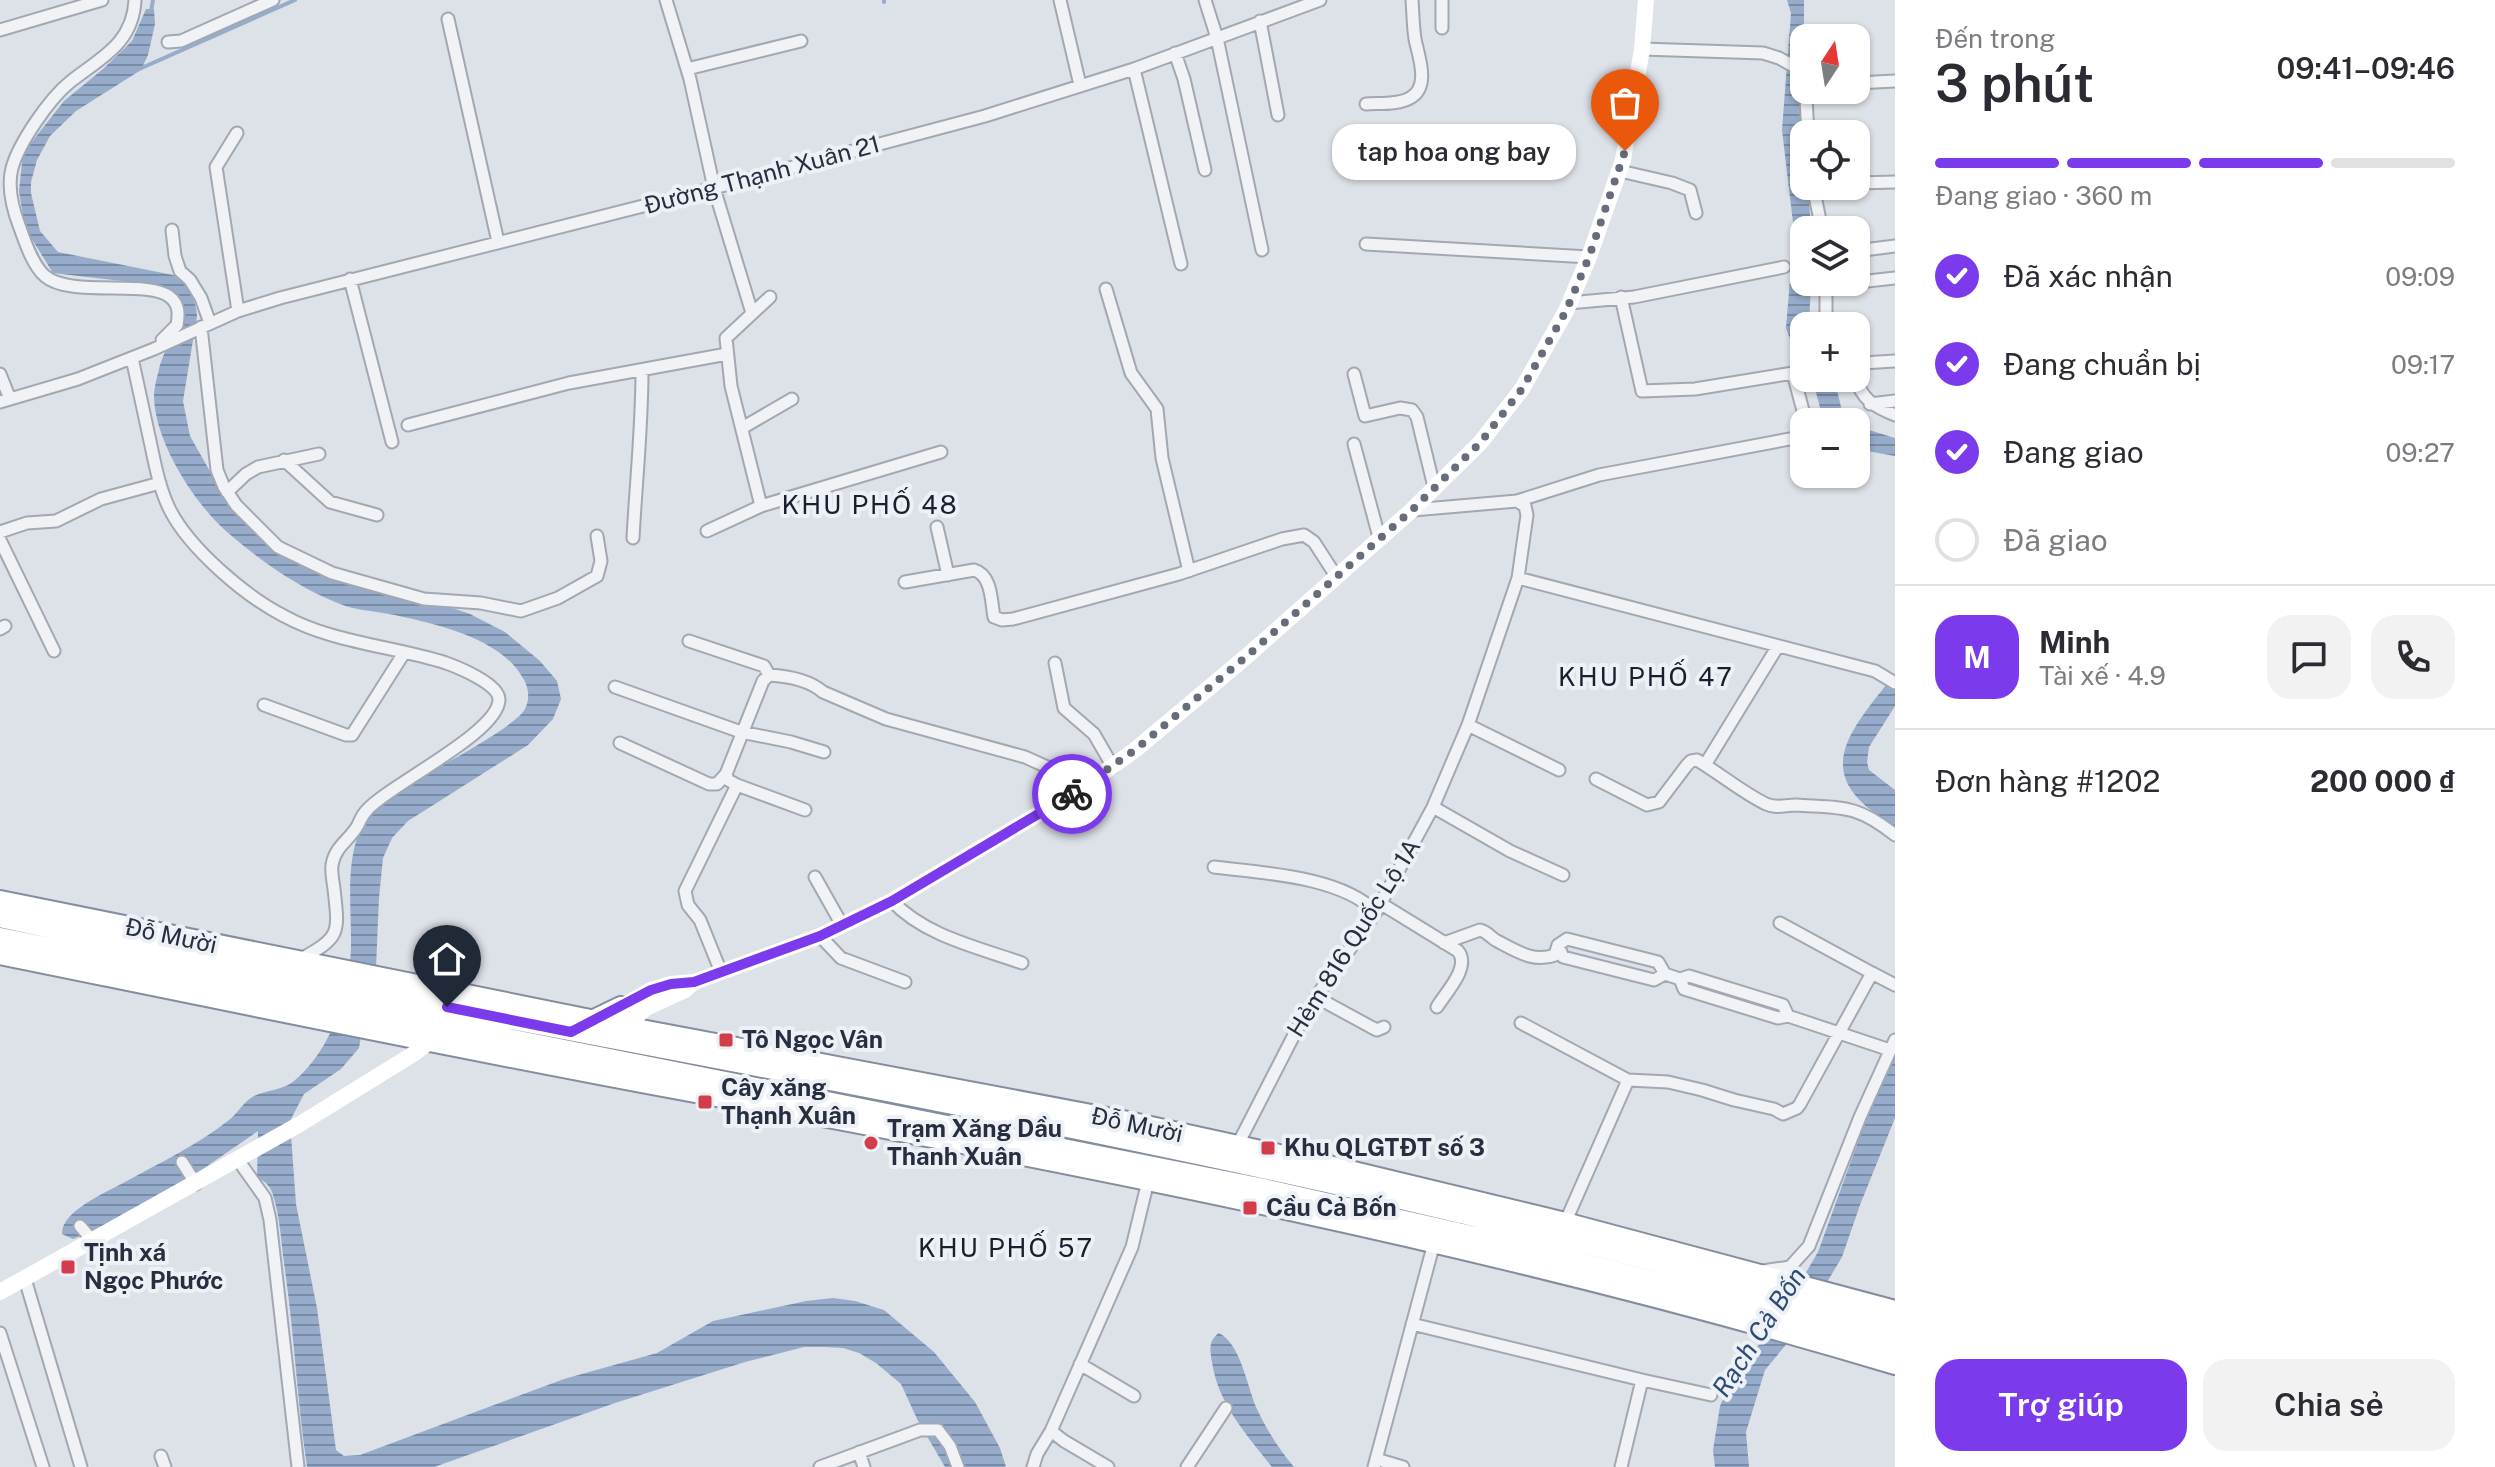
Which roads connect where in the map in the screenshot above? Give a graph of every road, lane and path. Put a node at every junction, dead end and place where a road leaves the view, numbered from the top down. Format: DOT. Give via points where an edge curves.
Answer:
graph roads {
  1 [pos="102,0"];
  2 [pos="135,0"];
  3 [pos="273,0"];
  4 [pos="666,0"];
  5 [pos="1060,0"];
  6 [pos="1205,0"];
  7 [pos="1320,0"];
  8 [pos="1412,0"];
  9 [pos="1442,0"];
  10 [pos="1646,0"];
  11 [pos="1303,2"];
  12 [pos="448,19"];
  13 [pos="1260,21"];
  14 [pos="1442,28"];
  15 [pos="0,30"];
  16 [pos="1217,38"];
  17 [pos="801,41"];
  18 [pos="168,42"];
  19 [pos="1642,49"];
  20 [pos="1175,53"];
  21 [pos="1790,64"];
  22 [pos="687,69"];
  23 [pos="1134,69"];
  24 [pos="1895,81"];
  25 [pos="1870,82"];
  26 [pos="1080,85"];
  27 [pos="1366,104"];
  28 [pos="1278,115"];
  29 [pos="237,133"];
  30 [pos="1205,170"];
  31 [pos="1620,171"];
  32 [pos="1895,182"];
  33 [pos="1870,183"];
  34 [pos="714,188"];
  35 [pos="1696,213"];
  36 [pos="172,230"];
  37 [pos="498,242"];
  38 [pos="1366,244"];
  39 [pos="1895,246"];
  40 [pos="1870,249"];
  41 [pos="1262,250"];
  42 [pos="1589,257"];
  43 [pos="1181,264"];
  44 [pos="1784,267"];
  45 [pos="1895,278"];
  46 [pos="350,279"];
  47 [pos="1870,281"];
  48 [pos="1106,289"];
  49 [pos="770,297"];
  50 [pos="1621,297"];
  51 [pos="1569,303"];
  52 [pos="238,311"];
  53 [pos="752,313"];
  54 [pos="203,326"];
  55 [pos="151,350"];
  56 [pos="727,354"];
  57 [pos="132,358"];
  58 [pos="1895,361"];
  59 [pos="1870,363"];
  60 [pos="642,371"];
  61 [pos="0,374"];
  62 [pos="1354,374"];
  63 [pos="1862,392"];
  64 [pos="792,399"];
  65 [pos="5,401"];
  66 [pos="1895,401"];
  67 [pos="1870,405"];
  68 [pos="1802,408"];
  69 [pos="1895,415"];
  70 [pos="408,425"];
  71 [pos="742,428"];
  72 [pos="1790,439"];
  73 [pos="392,442"];
  74 [pos="1354,444"];
  75 [pos="941,452"];
  76 [pos="319,454"];
  77 [pos="284,460"];
  78 [pos="160,483"];
  79 [pos="1434,487"];
  80 [pos="227,492"];
  81 [pos="1517,501"];
  82 [pos="761,506"];
  83 [pos="1412,510"];
  84 [pos="377,515"];
  85 [pos="937,527"];
  86 [pos="707,531"];
  87 [pos="0,532"];
  88 [pos="597,536"];
  89 [pos="1379,537"];
  90 [pos="633,538"];
  91 [pos="0,540"];
  92 [pos="1189,571"];
  93 [pos="948,575"];
  94 [pos="1336,576"];
  95 [pos="1518,578"];
  96 [pos="905,582"];
  97 [pos="689,641"];
  98 [pos="1778,646"];
  99 [pos="54,651"];
  100 [pos="404,653"];
  101 [pos="1055,663"];
  102 [pos="769,675"];
  103 [pos="1895,683"];
  104 [pos="615,687"];
  105 [pos="264,705"];
  106 [pos="1468,725"];
  107 [pos="741,732"];
  108 [pos="620,743"];
  109 [pos="824,752"];
  110 [pos="1705,765"];
  111 [pos="1113,767"];
  112 [pos="1559,770"];
  113 [pos="726,774"];
  114 [pos="1596,779"];
  115 [pos="737,785"];
  116 [pos="1082,788"];
  117 [pos="1433,807"];
  118 [pos="805,810"];
  119 [pos="1895,835"];
  120 [pos="1214,867"];
  121 [pos="1563,875"];
  122 [pos="815,877"];
  123 [pos="0,901"];
  124 [pos="892,901"];
  125 [pos="1378,907"];
  126 [pos="0,917"];
  127 [pos="1780,923"];
  128 [pos="842,925"];
  129 [pos="820,936"];
  130 [pos="0,939"];
  131 [pos="1444,943"];
  132 [pos="1558,945"];
  133 [pos="0,954"];
  134 [pos="296,961"];
  135 [pos="1022,963"];
  136 [pos="721,972"];
  137 [pos="1872,973"];
  138 [pos="1665,974"];
  139 [pos="905,982"];
  140 [pos="1895,985"];
  141 [pos="337,996"];
  142 [pos="1316,997"];
  143 [pos="382,1005"];
  144 [pos="1437,1007"];
  145 [pos="592,1021"];
  146 [pos="1521,1023"];
  147 [pos="1384,1027"];
  148 [pos="571,1032"];
  149 [pos="435,1033"];
  150 [pos="1840,1033"];
  151 [pos="620,1043"];
  152 [pos="1893,1045"];
  153 [pos="1628,1080"];
  154 [pos="1237,1146"];
  155 [pos="245,1156"];
  156 [pos="182,1162"];
  157 [pos="1148,1181"];
  158 [pos="194,1182"];
  159 [pos="1565,1223"];
  160 [pos="1436,1235"];
  161 [pos="1754,1273"];
  162 [pos="25,1279"];
  163 [pos="0,1292"];
  164 [pos="1776,1304"];
  165 [pos="1895,1311"];
  166 [pos="1837,1321"];
  167 [pos="1412,1324"];
  168 [pos="1895,1328"];
  169 [pos="0,1333"];
  170 [pos="1895,1348"];
  171 [pos="1080,1364"];
  172 [pos="1895,1364"];
  173 [pos="1642,1380"];
  174 [pos="1711,1395"];
  175 [pos="1134,1396"];
  176 [pos="1226,1408"];
  177 [pos="1051,1431"];
  178 [pos="859,1452"];
  179 [pos="1375,1463"];
  180 [pos="43,1467"];
  181 [pos="81,1467"];
  182 [pos="298,1467"];
  183 [pos="820,1467"];
  184 [pos="864,1467"];
  185 [pos="958,1467"];
  186 [pos="1033,1467"];
  187 [pos="1108,1467"];
  188 [pos="1187,1467"];
  189 [pos="1403,1467"];
  190 [pos="1621,1467"];
  1 -- 15 [label="street"];
  2 -- 55 [label="street" via="122,40 68,83 24,143 12,169 11,200 43,275 59,283 169,296 178,308 177,325"];
  3 -- 18 [label="street"];
  4 -- 22 [label="street"];
  5 -- 26 [label="street"];
  6 -- 16 [label="street"];
  7 -- 11 [label="street, Đường Thạnh Xuân 21"];
  8 -- 27 [label="street" via="1422,58 1417,91 1406,100"];
  9 -- 14 [label="street"];
  10 -- 19 [label="street"];
  11 -- 13 [label="street, Đường Thạnh Xuân 21"];
  12 -- 37 [label="street"];
  13 -- 16 [label="street, Đường Thạnh Xuân 21"];
  13 -- 28 [label="street"];
  16 -- 20 [label="street, Đường Thạnh Xuân 21"];
  16 -- 41 [label="street"];
  17 -- 22 [label="street"];
  19 -- 21 [label="street" via="1763,53"];
  19 -- 31 [label="street"];
  20 -- 23 [label="street, Đường Thạnh Xuân 21"];
  20 -- 30 [label="street"];
  22 -- 34 [label="street"];
  23 -- 26 [label="street, Đường Thạnh Xuân 21"];
  23 -- 43 [label="street"];
  24 -- 25 [label="street"];
  26 -- 34 [label="street, Đường Thạnh Xuân 21" via="985,116"];
  29 -- 52 [label="street" via="216,167"];
  31 -- 35 [label="street" via="1690,190"];
  31 -- 42 [label="street"];
  32 -- 33 [label="street"];
  34 -- 37 [label="street, Đường Thạnh Xuân 21"];
  34 -- 53 [label="street"];
  36 -- 54 [label="street" via="180,271 201,298"];
  37 -- 46 [label="street, Đường Thạnh Xuân 21"];
  38 -- 42 [label="street"];
  39 -- 40 [label="street"];
  42 -- 51 [label="street"];
  44 -- 50 [label="street"];
  45 -- 47 [label="street"];
  46 -- 52 [label="street, Đường Thạnh Xuân 21"];
  46 -- 73 [label="street"];
  48 -- 92 [label="street" via="1131,373 1157,409 1162,458"];
  49 -- 53 [label="street"];
  50 -- 51 [label="street"];
  50 -- 68 [label="street" via="1642,391 1695,389 1793,373"];
  51 -- 79 [label="street" via="1500,419"];
  52 -- 54 [label="street, Đường Thạnh Xuân 21"];
  53 -- 56 [label="street" via="726,338"];
  54 -- 55 [label="street, Đường Thạnh Xuân 21"];
  54 -- 80 [label="street" via="217,470"];
  55 -- 57 [label="street"];
  56 -- 60 [label="street"];
  56 -- 71 [label="street"];
  57 -- 65 [label="street"];
  57 -- 78 [label="street"];
  58 -- 59 [label="street"];
  60 -- 70 [label="street" via="569,383"];
  60 -- 90 [label="street"];
  61 -- 65 [label="street"];
  62 -- 79 [label="street" via="1365,416 1400,408 1417,417"];
  63 -- 67 [label="street"];
  64 -- 71 [label="street"];
  66 -- 67 [label="street"];
  67 -- 69 [label="street"];
  71 -- 82 [label="street"];
  72 -- 81 [label="street" via="1599,475"];
  74 -- 89 [label="street"];
  75 -- 82 [label="street"];
  76 -- 77 [label="street"];
  77 -- 80 [label="street" via="252,471"];
  77 -- 84 [label="street" via="330,502"];
  78 -- 87 [label="street" via="101,499 56,521"];
  78 -- 100 [label="street" via="183,531 248,594 286,618"];
  79 -- 83 [label="street"];
  80 -- 88 [label="street" via="278,547 332,573 424,599 521,611 597,576"];
  81 -- 83 [label="street"];
  81 -- 95 [label="street, Hẻm 816 Quốc Lộ 1A" via="1527,515"];
  82 -- 86 [label="street"];
  83 -- 89 [label="street"];
  85 -- 93 [label="street"];
  89 -- 94 [label="street"];
  91 -- 99 [label="street"];
  92 -- 93 [label="street" via="1002,620 994,617 980,572"];
  92 -- 94 [label="street" via="1304,535"];
  93 -- 96 [label="street"];
  94 -- 111 [label="street"];
  95 -- 98 [label="street"];
  95 -- 106 [label="street, Hẻm 816 Quốc Lộ 1A"];
  97 -- 102 [label="street" via="764,666"];
  98 -- 103 [label="street" via="1875,671"];
  98 -- 110 [label="street"];
  100 -- 105 [label="street" via="352,735"];
  100 -- 134 [label="street" via="447,663 493,687 499,697 497,709 489,721 362,815 337,847 331,866 335,933 327,944"];
  101 -- 111 [label="street" via="1064,708 1094,734"];
  102 -- 107 [label="street"];
  102 -- 116 [label="street" via="817,687 886,719 1025,757"];
  104 -- 107 [label="street"];
  106 -- 112 [label="street"];
  106 -- 117 [label="street, Hẻm 816 Quốc Lộ 1A"];
  107 -- 109 [label="street"];
  107 -- 113 [label="street"];
  108 -- 113 [label="street" via="709,784 717,784"];
  110 -- 114 [label="street" via="1691,761 1659,802 1647,805"];
  110 -- 119 [label="street" via="1766,804 1836,806 1860,812"];
  111 -- 116 [label="street"];
  113 -- 115 [label="street"];
  115 -- 118 [label="street"];
  115 -- 136 [label="street" via="685,891"];
  116 -- 124 [label="street"];
  117 -- 121 [label="street"];
  117 -- 125 [label="street, Hẻm 816 Quốc Lộ 1A"];
  120 -- 125 [label="street" via="1308,879"];
  122 -- 128 [label="street"];
  123 -- 134 [label="highway, Đỗ Mười"];
  124 -- 128 [label="street"];
  124 -- 135 [label="street" via="931,930"];
  125 -- 131 [label="street"];
  125 -- 142 [label="street, Hẻm 816 Quốc Lộ 1A"];
  126 -- 141 [label="highway, Đỗ Mười"];
  127 -- 137 [label="street"];
  128 -- 129 [label="street"];
  129 -- 136 [label="street"];
  129 -- 139 [label="street" via="841,958"];
  130 -- 141 [label="highway, Đỗ Mười"];
  131 -- 132 [label="street" via="1486,931 1536,960 1555,955"];
  131 -- 144 [label="street" via="1463,957 1463,966"];
  132 -- 138 [label="street" via="1567,939 1658,962"];
  132 -- 138 [label="street" via="1563,957 1654,980"];
  133 -- 141 [label="highway"];
  134 -- 141 [label="highway, Đỗ Mười"];
  136 -- 151 [label="street" via="646,1008"];
  137 -- 140 [label="street"];
  137 -- 150 [label="street"];
  138 -- 150 [label="street" via="1689,976 1783,1005 1788,1016"];
  141 -- 143 [label="highway"];
  141 -- 143 [label="highway"];
  142 -- 147 [label="street" via="1377,1030"];
  142 -- 154 [label="street, Hẻm 816 Quốc Lộ 1A"];
  143 -- 145 [label="highway, Đỗ Mười"];
  143 -- 148 [label="highway, Đỗ Mười"];
  143 -- 149 [label="highway, Đỗ Mười"];
  145 -- 148 [label="highway"];
  145 -- 151 [label="highway, Đỗ Mười"];
  146 -- 153 [label="street"];
  148 -- 151 [label="highway, Đỗ Mười"];
  149 -- 151 [label="highway, Đỗ Mười"];
  149 -- 155 [label="street" via="415,1053"];
  150 -- 152 [label="street"];
  150 -- 153 [label="street" via="1797,1108 1783,1114 1680,1085"];
  151 -- 154 [label="highway, Đỗ Mười" via="1108,1118"];
  151 -- 157 [label="highway, Đỗ Mười"];
  151 -- 160 [label="highway, Đỗ Mười"];
  151 -- 164 [label="highway, Đỗ Mười" via="1329,1182 1524,1228"];
  152 -- 161 [label="street" via="1809,1246 1790,1267"];
  153 -- 159 [label="street"];
  154 -- 159 [label="highway, Đỗ Mười"];
  155 -- 158 [label="street"];
  155 -- 182 [label="street" via="270,1220"];
  156 -- 158 [label="street"];
  157 -- 160 [label="highway, Đỗ Mười"];
  157 -- 171 [label="street" via="1132,1247"];
  158 -- 162 [label="street" via="87,1234"];
  159 -- 161 [label="highway, Đỗ Mười"];
  160 -- 164 [label="highway, Đỗ Mười"];
  160 -- 167 [label="street"];
  161 -- 164 [label="highway, Đỗ Mười"];
  162 -- 163 [label="street"];
  162 -- 181 [label="street"];
  164 -- 166 [label="highway"];
  164 -- 166 [label="highway"];
  165 -- 166 [label="highway"];
  166 -- 168 [label="highway"];
  166 -- 170 [label="highway"];
  166 -- 172 [label="highway"];
  167 -- 173 [label="street"];
  167 -- 179 [label="street"];
  169 -- 180 [label="street"];
  171 -- 175 [label="street"];
  171 -- 177 [label="street"];
  173 -- 174 [label="street"];
  173 -- 190 [label="street"];
  176 -- 188 [label="street"];
  177 -- 186 [label="street"];
  177 -- 187 [label="street"];
  178 -- 183 [label="street"];
  178 -- 184 [label="street"];
  178 -- 185 [label="street" via="920,1430 938,1430"];
  179 -- 189 [label="street"];
}
